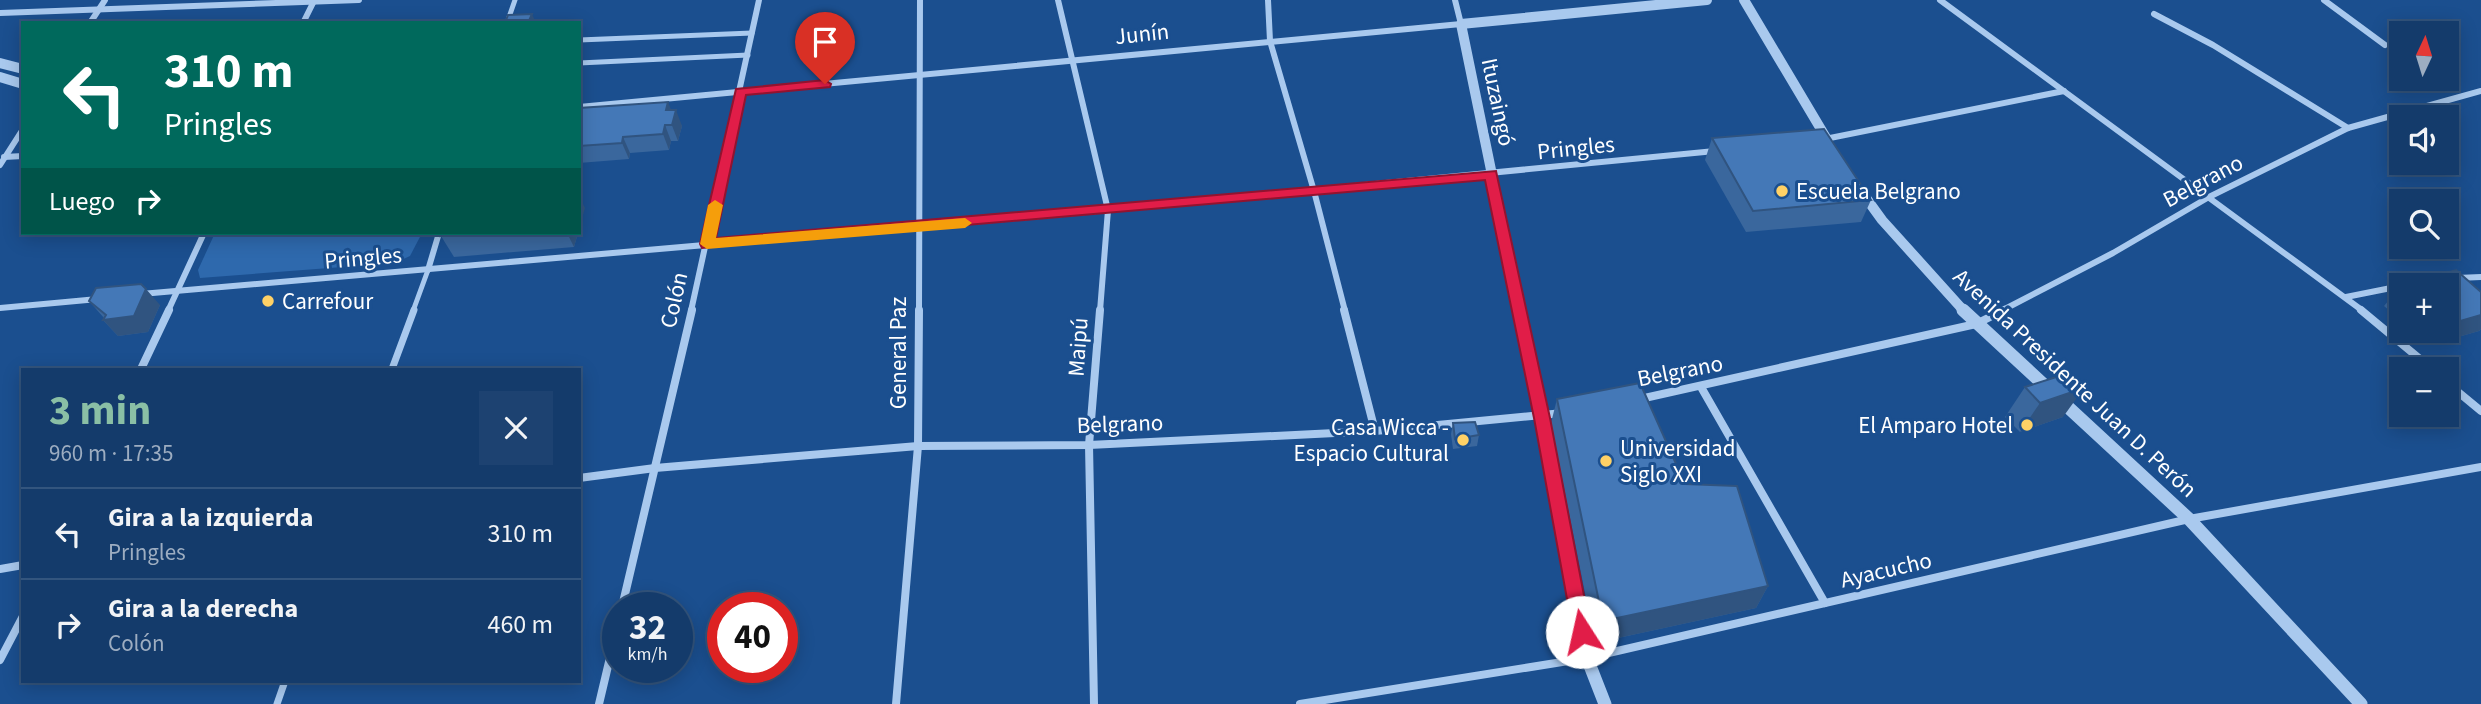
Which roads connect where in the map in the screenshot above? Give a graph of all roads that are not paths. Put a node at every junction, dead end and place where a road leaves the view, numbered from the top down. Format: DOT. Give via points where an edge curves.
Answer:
graph roads {
  1 [pos="105,0"];
  2 [pos="359,0"];
  3 [pos="515,0"];
  4 [pos="759,0"];
  5 [pos="920,0"];
  6 [pos="1058,0"];
  7 [pos="1268,0"];
  8 [pos="1455,0"];
  9 [pos="1707,0"];
  10 [pos="1744,0"];
  11 [pos="1940,0"];
  12 [pos="2324,0"];
  13 [pos="314,1"];
  14 [pos="99,9"];
  15 [pos="0,13"];
  16 [pos="2154,14"];
  17 [pos="91,21"];
  18 [pos="304,21"];
  19 [pos="508,21"];
  20 [pos="1461,24"];
  21 [pos="752,33"];
  22 [pos="581,40"];
  23 [pos="1270,41"];
  24 [pos="2385,45"];
  25 [pos="748,55"];
  26 [pos="1073,60"];
  27 [pos="0,63"];
  28 [pos="581,63"];
  29 [pos="21,68"];
  30 [pos="922,75"];
  31 [pos="0,77"];
  32 [pos="21,83"];
  33 [pos="2064,91"];
  34 [pos="741,92"];
  35 [pos="2481,92"];
  36 [pos="581,107"];
  37 [pos="2348,128"];
  38 [pos="21,132"];
  39 [pos="1824,143"];
  40 [pos="1719,150"];
  41 [pos="21,156"];
  42 [pos="3,158"];
  43 [pos="0,165"];
  44 [pos="1491,174"];
  45 [pos="1854,181"];
  46 [pos="1314,191"];
  47 [pos="2209,197"];
  48 [pos="1108,210"];
  49 [pos="918,227"];
  50 [pos="203,235"];
  51 [pos="438,235"];
  52 [pos="707,244"];
  53 [pos="428,270"];
  54 [pos="2481,277"];
  55 [pos="2459,278"];
  56 [pos="2389,289"];
  57 [pos="177,291"];
  58 [pos="130,296"];
  59 [pos="104,298"];
  60 [pos="2346,298"];
  61 [pos="0,308"];
  62 [pos="1976,324"];
  63 [pos="2417,357"];
  64 [pos="141,368"];
  65 [pos="392,368"];
  66 [pos="1701,387"];
  67 [pos="2459,393"];
  68 [pos="1625,401"];
  69 [pos="1574,411"];
  70 [pos="2481,411"];
  71 [pos="1542,418"];
  72 [pos="1376,431"];
  73 [pos="918,446"];
  74 [pos="1089,446"];
  75 [pos="2481,467"];
  76 [pos="655,468"];
  77 [pos="581,478"];
  78 [pos="2189,519"];
  79 [pos="21,565"];
  80 [pos="0,569"];
  81 [pos="626,592"];
  82 [pos="1825,604"];
  83 [pos="21,620"];
  84 [pos="1587,658"];
  85 [pos="0,660"];
  86 [pos="284,683"];
  87 [pos="604,683"];
  88 [pos="277,704"];
  89 [pos="599,704"];
  90 [pos="896,704"];
  91 [pos="1094,704"];
  92 [pos="1300,704"];
  93 [pos="1605,704"];
  94 [pos="2361,704"];
  1 -- 14 [label="street"];
  2 -- 13 [label="street"];
  3 -- 19 [label="street"];
  4 -- 21 [label="street, Colón"];
  5 -- 30 [label="street, General Paz"];
  6 -- 26 [label="street, Maipú"];
  7 -- 23 [label="street"];
  8 -- 20 [label="street, Ituzaingó"];
  9 -- 20 [label="street, Junín"];
  10 -- 39 [label="street"];
  11 -- 33 [label="street"];
  12 -- 24 [label="street"];
  13 -- 14 [label="street"];
  13 -- 18 [label="street"];
  14 -- 15 [label="street"];
  14 -- 17 [label="street"];
  16 -- 37 [label="street"];
  20 -- 23 [label="street, Junín"];
  20 -- 44 [label="street, Ituzaingó"];
  21 -- 22 [label="street"];
  21 -- 25 [label="street, Colón"];
  23 -- 26 [label="street, Junín"];
  23 -- 46 [label="street"];
  25 -- 28 [label="street"];
  25 -- 34 [label="street, Colón"];
  26 -- 30 [label="street, Junín"];
  26 -- 48 [label="street, Maipú"];
  27 -- 29 [label="street"];
  30 -- 34 [label="street, Junín"];
  30 -- 49 [label="street, General Paz"];
  31 -- 32 [label="street"];
  33 -- 39 [label="street"];
  33 -- 47 [label="street"];
  34 -- 36 [label="street, Junín"];
  34 -- 52 [label="street, Colón"];
  35 -- 37 [label="street, Belgrano"];
  37 -- 47 [label="street, Belgrano"];
  38 -- 42 [label="street"];
  40 -- 44 [label="street, Pringles"];
  41 -- 42 [label="street"];
  42 -- 43 [label="street"];
  44 -- 46 [label="street, Pringles"];
  44 -- 71 [label="street, Ituzaingó"];
  45 -- 62 [label="street, Avenida Presidente Juan D. Perón" via="1882,220"];
  46 -- 48 [label="street, Pringles"];
  46 -- 72 [label="street"];
  47 -- 60 [label="street"];
  47 -- 62 [label="street, Belgrano"];
  48 -- 49 [label="street, Pringles"];
  48 -- 74 [label="street, Maipú"];
  49 -- 52 [label="street, Pringles"];
  49 -- 73 [label="street, General Paz"];
  50 -- 57 [label="street"];
  51 -- 53 [label="street"];
  52 -- 53 [label="street, Pringles"];
  52 -- 76 [label="street, Colón"];
  53 -- 57 [label="street, Pringles"];
  53 -- 65 [label="street"];
  54 -- 55 [label="street"];
  56 -- 60 [label="street"];
  57 -- 58 [label="street, Pringles"];
  57 -- 64 [label="street"];
  59 -- 61 [label="street"];
  60 -- 63 [label="street"];
  62 -- 66 [label="street, Belgrano"];
  62 -- 78 [label="street, Avenida Presidente Juan D. Perón"];
  66 -- 68 [label="street, Belgrano"];
  66 -- 82 [label="street"];
  67 -- 70 [label="street"];
  69 -- 71 [label="street, Belgrano"];
  71 -- 72 [label="street, Belgrano"];
  71 -- 84 [label="street, Ituzaingó"];
  72 -- 74 [label="street, Belgrano"];
  73 -- 74 [label="street, Belgrano"];
  73 -- 76 [label="street, Belgrano"];
  73 -- 90 [label="street, General Paz"];
  74 -- 91 [label="street, Maipú"];
  75 -- 78 [label="street, Ayacucho"];
  76 -- 77 [label="street, Belgrano"];
  76 -- 81 [label="street, Colón"];
  78 -- 82 [label="street, Ayacucho"];
  78 -- 94 [label="street, Avenida Presidente Juan D. Perón"];
  79 -- 80 [label="street"];
  82 -- 84 [label="street, Ayacucho"];
  83 -- 85 [label="street"];
  84 -- 92 [label="street, Ayacucho"];
  84 -- 93 [label="street, Ituzaingó"];
  86 -- 88 [label="street"];
  87 -- 89 [label="street"];
}
